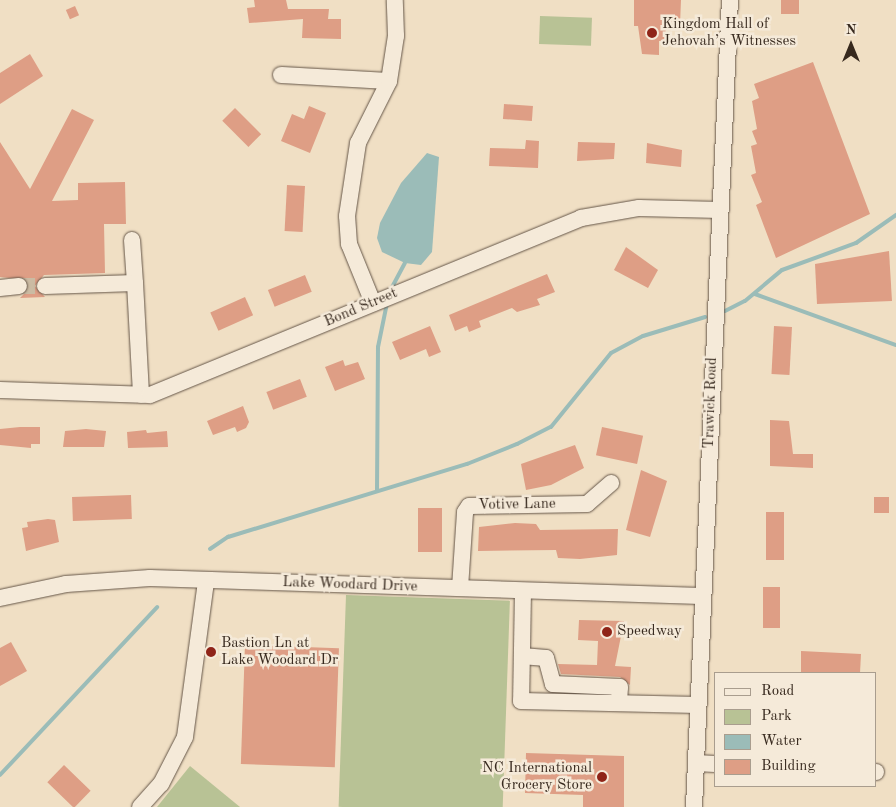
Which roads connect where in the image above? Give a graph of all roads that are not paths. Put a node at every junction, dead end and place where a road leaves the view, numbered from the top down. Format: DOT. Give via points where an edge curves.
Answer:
graph roads {
  1 [pos="394,0"];
  2 [pos="730,0"];
  3 [pos="281,75"];
  4 [pos="389,80"];
  5 [pos="720,210"];
  6 [pos="132,240"];
  7 [pos="135,283"];
  8 [pos="19,286"];
  9 [pos="45,286"];
  10 [pos="0,288"];
  11 [pos="373,303"];
  12 [pos="0,390"];
  13 [pos="141,395"];
  14 [pos="610,483"];
  15 [pos="206,580"];
  16 [pos="460,588"];
  17 [pos="523,590"];
  18 [pos="701,596"];
  19 [pos="0,598"];
  20 [pos="522,656"];
  21 [pos="566,686"];
  22 [pos="565,702"];
  23 [pos="619,703"];
  24 [pos="698,705"];
  25 [pos="696,763"];
  26 [pos="714,764"];
  27 [pos="140,807"];
  28 [pos="694,807"];
  1 -- 4 [label="street" via="396,36"];
  2 -- 5 [label="street, Trawick Road"];
  3 -- 4 [label="street"];
  4 -- 11 [label="street" via="358,143 347,216 349,244"];
  5 -- 11 [label="street, Bond Street" via="638,208 581,218"];
  5 -- 18 [label="street, Trawick Road"];
  6 -- 7 [label="street"];
  7 -- 9 [label="street"];
  7 -- 13 [label="street"];
  8 -- 10 [label="street"];
  11 -- 13 [label="street, Bond Street" via="185,382"];
  12 -- 13 [label="street, Bond Street"];
  14 -- 16 [label="street, Votive Lane" via="587,504 469,506 464,512"];
  15 -- 16 [label="street, Lake Woodard Drive"];
  15 -- 19 [label="street, Lake Woodard Drive" via="98,580"];
  15 -- 27 [label="street" via="184,737 161,784"];
  16 -- 17 [label="street, Lake Woodard Drive"];
  17 -- 18 [label="street, Lake Woodard Drive"];
  17 -- 20 [label="street"];
  18 -- 24 [label="street, Trawick Road"];
  20 -- 21 [label="street" via="546,658 553,684"];
  20 -- 22 [label="street" via="521,702"];
  21 -- 22 [label="street"];
  21 -- 23 [label="street" via="620,688"];
  22 -- 23 [label="street"];
  23 -- 24 [label="street"];
  24 -- 25 [label="street, Trawick Road"];
  25 -- 26 [label="street"];
  25 -- 28 [label="street, Trawick Road"];
}
